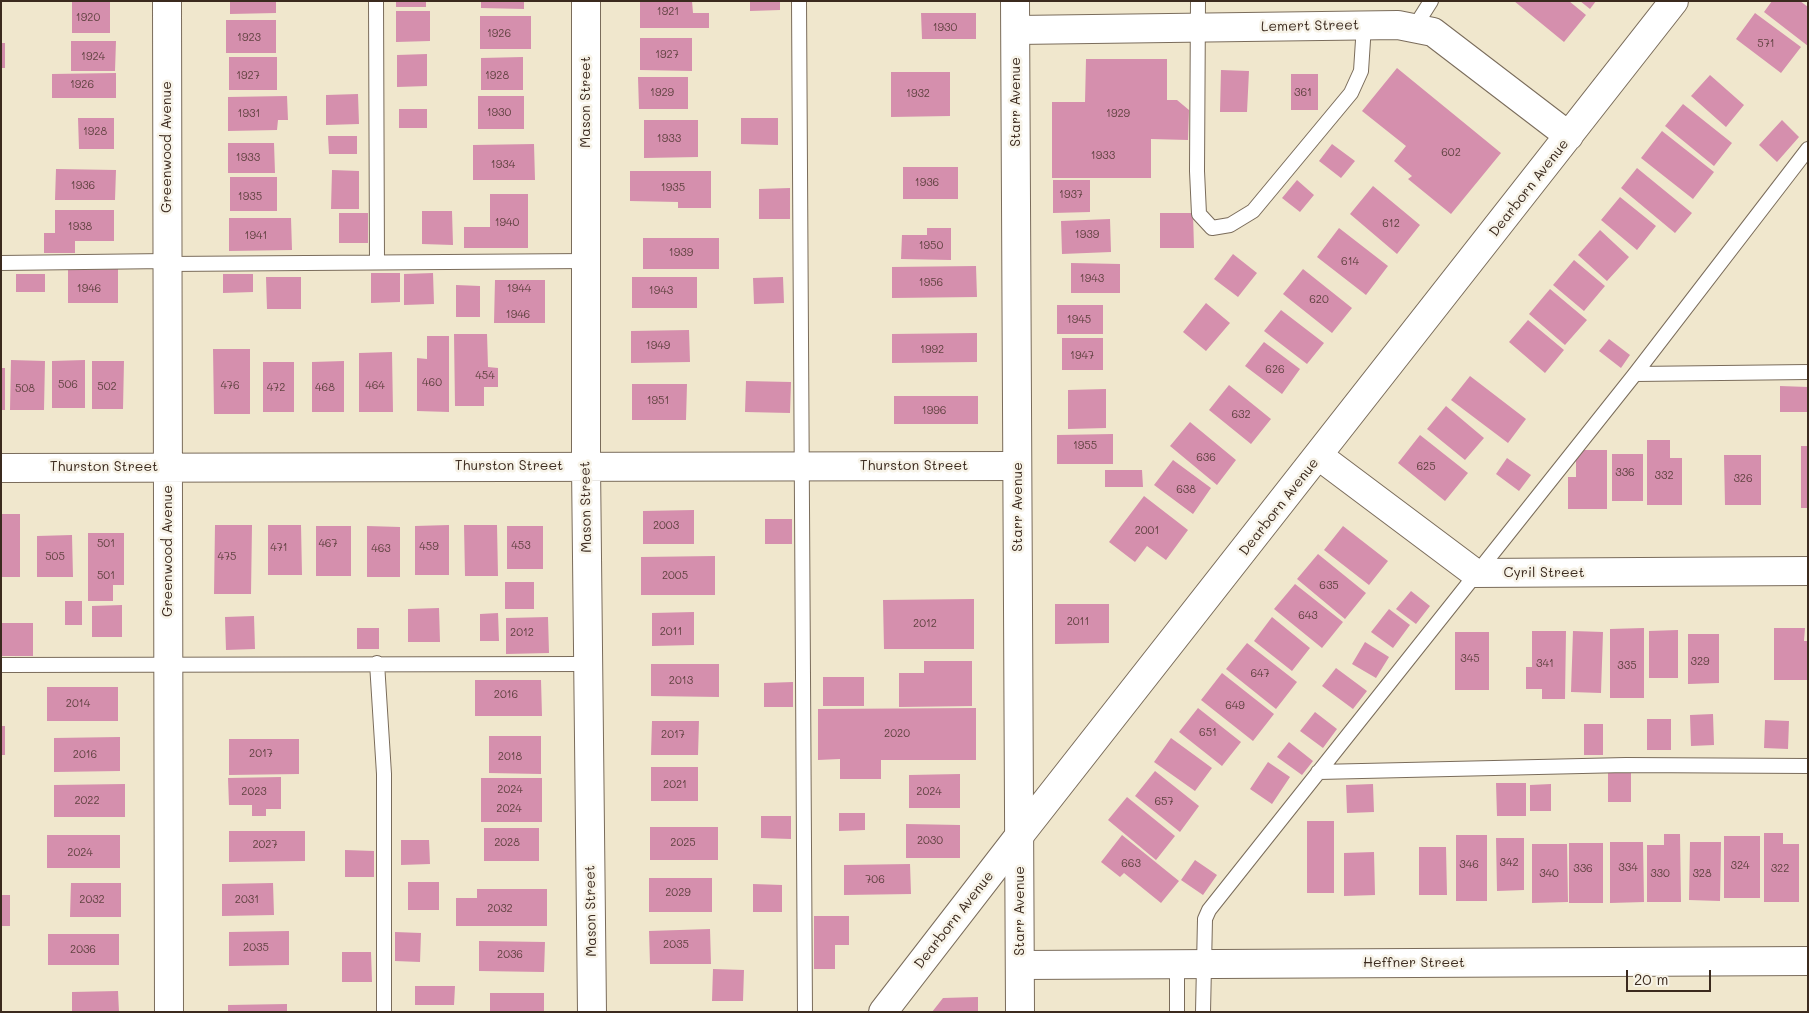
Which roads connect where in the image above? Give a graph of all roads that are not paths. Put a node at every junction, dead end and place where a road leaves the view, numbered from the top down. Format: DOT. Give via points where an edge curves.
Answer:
graph roads {
  1 [pos="167,1"];
  2 [pos="376,1"];
  3 [pos="586,1"];
  4 [pos="799,1"];
  5 [pos="1016,1"];
  6 [pos="1430,1"];
  7 [pos="1674,1"];
  8 [pos="1198,14"];
  9 [pos="1364,25"];
  10 [pos="1414,28"];
  11 [pos="1016,30"];
  12 [pos="1569,136"];
  13 [pos="1808,149"];
  14 [pos="586,261"];
  15 [pos="167,262"];
  16 [pos="377,262"];
  17 [pos="1,263"];
  18 [pos="1808,372"];
  19 [pos="1635,374"];
  20 [pos="1319,456"];
  21 [pos="586,466"];
  22 [pos="801,466"];
  23 [pos="1017,466"];
  24 [pos="168,467"];
  25 [pos="1,468"];
  26 [pos="1808,571"];
  27 [pos="1475,573"];
  28 [pos="377,663"];
  29 [pos="1,664"];
  30 [pos="168,664"];
  31 [pos="588,664"];
  32 [pos="1808,766"];
  33 [pos="1318,772"];
  34 [pos="1019,836"];
  35 [pos="1808,961"];
  36 [pos="1190,964"];
  37 [pos="1020,965"];
  38 [pos="169,1012"];
  39 [pos="384,1012"];
  40 [pos="592,1012"];
  41 [pos="804,1012"];
  42 [pos="883,1012"];
  43 [pos="1020,1012"];
  44 [pos="1177,1012"];
  45 [pos="1203,1012"];
  1 -- 15 [label="street, Greenwood Avenue"];
  2 -- 16 [label="lane"];
  3 -- 14 [label="street, Mason Street"];
  4 -- 22 [label="lane"];
  5 -- 11 [label="street, Starr Avenue"];
  6 -- 10 [label="lane"];
  7 -- 12 [label="street, Dearborn Avenue"];
  8 -- 9 [label="street, Lemert Street"];
  8 -- 9 [label="lane" via="1197,172 1200,214 1212,228 1230,225 1253,210 1351,93 1361,71"];
  8 -- 11 [label="street, Lemert Street"];
  9 -- 10 [label="street, Lemert Street"];
  10 -- 12 [label="street, Lemert Street" via="1433,32"];
  11 -- 23 [label="street, Starr Avenue"];
  12 -- 20 [label="street, Dearborn Avenue"];
  13 -- 19 [label="lane"];
  14 -- 16 [label="lane"];
  14 -- 21 [label="street, Mason Street"];
  15 -- 16 [label="lane"];
  15 -- 17 [label="lane"];
  15 -- 24 [label="street, Greenwood Avenue"];
  18 -- 19 [label="lane"];
  19 -- 27 [label="lane"];
  20 -- 27 [label="street"];
  20 -- 34 [label="street, Dearborn Avenue"];
  21 -- 22 [label="street, Thurston Street"];
  21 -- 24 [label="street, Thurston Street"];
  21 -- 31 [label="street, Mason Street"];
  22 -- 23 [label="street, Thurston Street"];
  22 -- 41 [label="lane"];
  23 -- 34 [label="street, Starr Avenue"];
  24 -- 25 [label="street, Thurston Street"];
  24 -- 30 [label="street, Greenwood Avenue"];
  26 -- 27 [label="street, Cyril Street"];
  27 -- 33 [label="lane"];
  28 -- 30 [label="lane"];
  28 -- 31 [label="lane"];
  28 -- 39 [label="lane" via="384,774"];
  29 -- 30 [label="lane"];
  30 -- 38 [label="street, Greenwood Avenue"];
  31 -- 40 [label="street, Mason Street"];
  32 -- 33 [label="lane" via="1626,765"];
  33 -- 36 [label="lane" via="1209,910"];
  34 -- 37 [label="street, Starr Avenue"];
  34 -- 42 [label="street, Dearborn Avenue"];
  35 -- 36 [label="street, Heffner Street"];
  36 -- 37 [label="street, Heffner Street"];
  36 -- 44 [label="lane"];
  36 -- 45 [label="lane"];
  37 -- 43 [label="street, Starr Avenue"];
}
